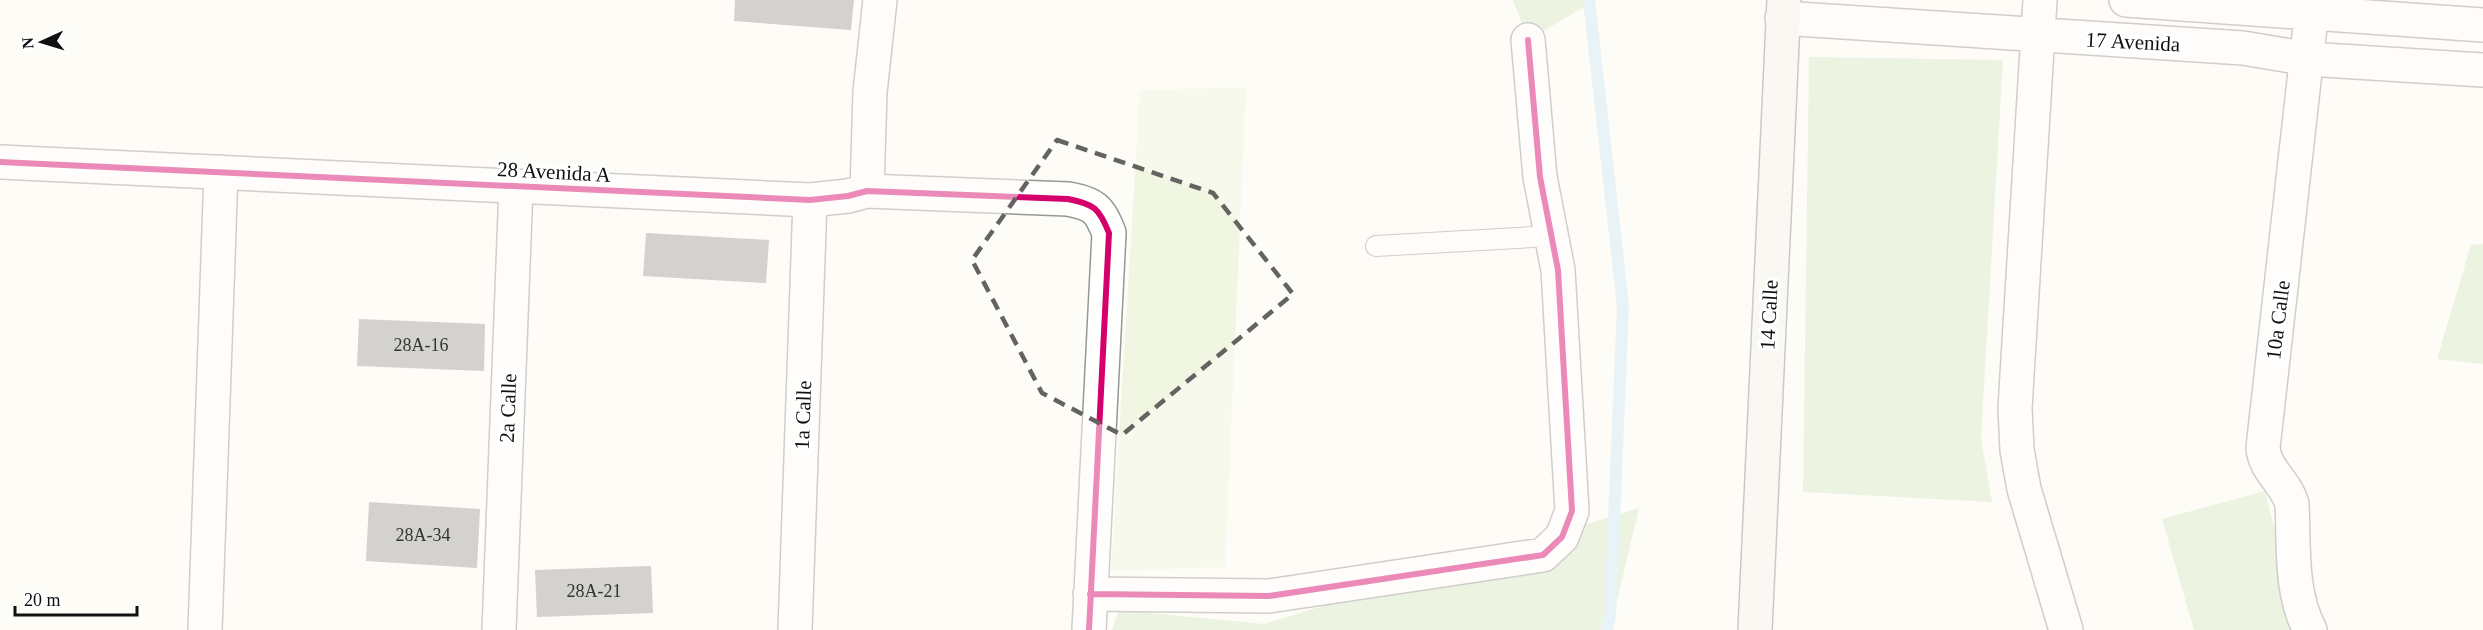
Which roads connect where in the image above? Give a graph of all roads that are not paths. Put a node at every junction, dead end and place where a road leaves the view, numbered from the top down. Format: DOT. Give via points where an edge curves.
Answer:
graph roads {
  1 [pos="880,0"];
  2 [pos="2040,0"];
  3 [pos="2126,0"];
  4 [pos="2312,7"];
  5 [pos="1783,9"];
  6 [pos="2483,25"];
  7 [pos="2037,36"];
  8 [pos="1528,40"];
  9 [pos="2308,59"];
  10 [pos="2483,70"];
  11 [pos="0,162"];
  12 [pos="221,172"];
  13 [pos="516,187"];
  14 [pos="867,191"];
  15 [pos="810,200"];
  16 [pos="1551,236"];
  17 [pos="1376,246"];
  18 [pos="1090,594"];
  19 [pos="205,630"];
  20 [pos="499,630"];
  21 [pos="795,630"];
  22 [pos="1089,630"];
  23 [pos="1755,630"];
  24 [pos="2066,630"];
  25 [pos="2310,630"];
  1 -- 14 [label="street" via="870,92"];
  2 -- 7 [label="street"];
  3 -- 4 [label="street, 17 Avenida"];
  4 -- 6 [label="street, 17 Avenida"];
  4 -- 9 [label="street, 10a Calle"];
  5 -- 7 [label="street, 17 Avenida"];
  5 -- 23 [label="street, 14 Calle"];
  7 -- 9 [label="street, 17 Avenida" via="2243,48"];
  7 -- 24 [label="street" via="2015,408 2017,450 2024,489"];
  8 -- 16 [label="street" via="1540,177"];
  9 -- 10 [label="street, 17 Avenida"];
  9 -- 25 [label="street, 10a Calle" via="2263,448 2268,466 2288,492 2292,504 2296,590"];
  11 -- 12 [label="street, 28 Avenida A"];
  12 -- 13 [label="street, 28 Avenida A"];
  12 -- 19 [label="street"];
  13 -- 15 [label="street, 28 Avenida A"];
  13 -- 20 [label="street, 2a Calle"];
  14 -- 15 [label="street, 28 Avenida A"];
  14 -- 18 [label="street, 28 Avenida A" via="1068,199 1088,203 1101,214 1109,233 1109,258"];
  15 -- 21 [label="street, 1a Calle"];
  16 -- 17 [label="lane"];
  16 -- 18 [label="street" via="1558,270 1572,511 1562,537 1544,555 1269,596"];
  18 -- 22 [label="street"];
}
